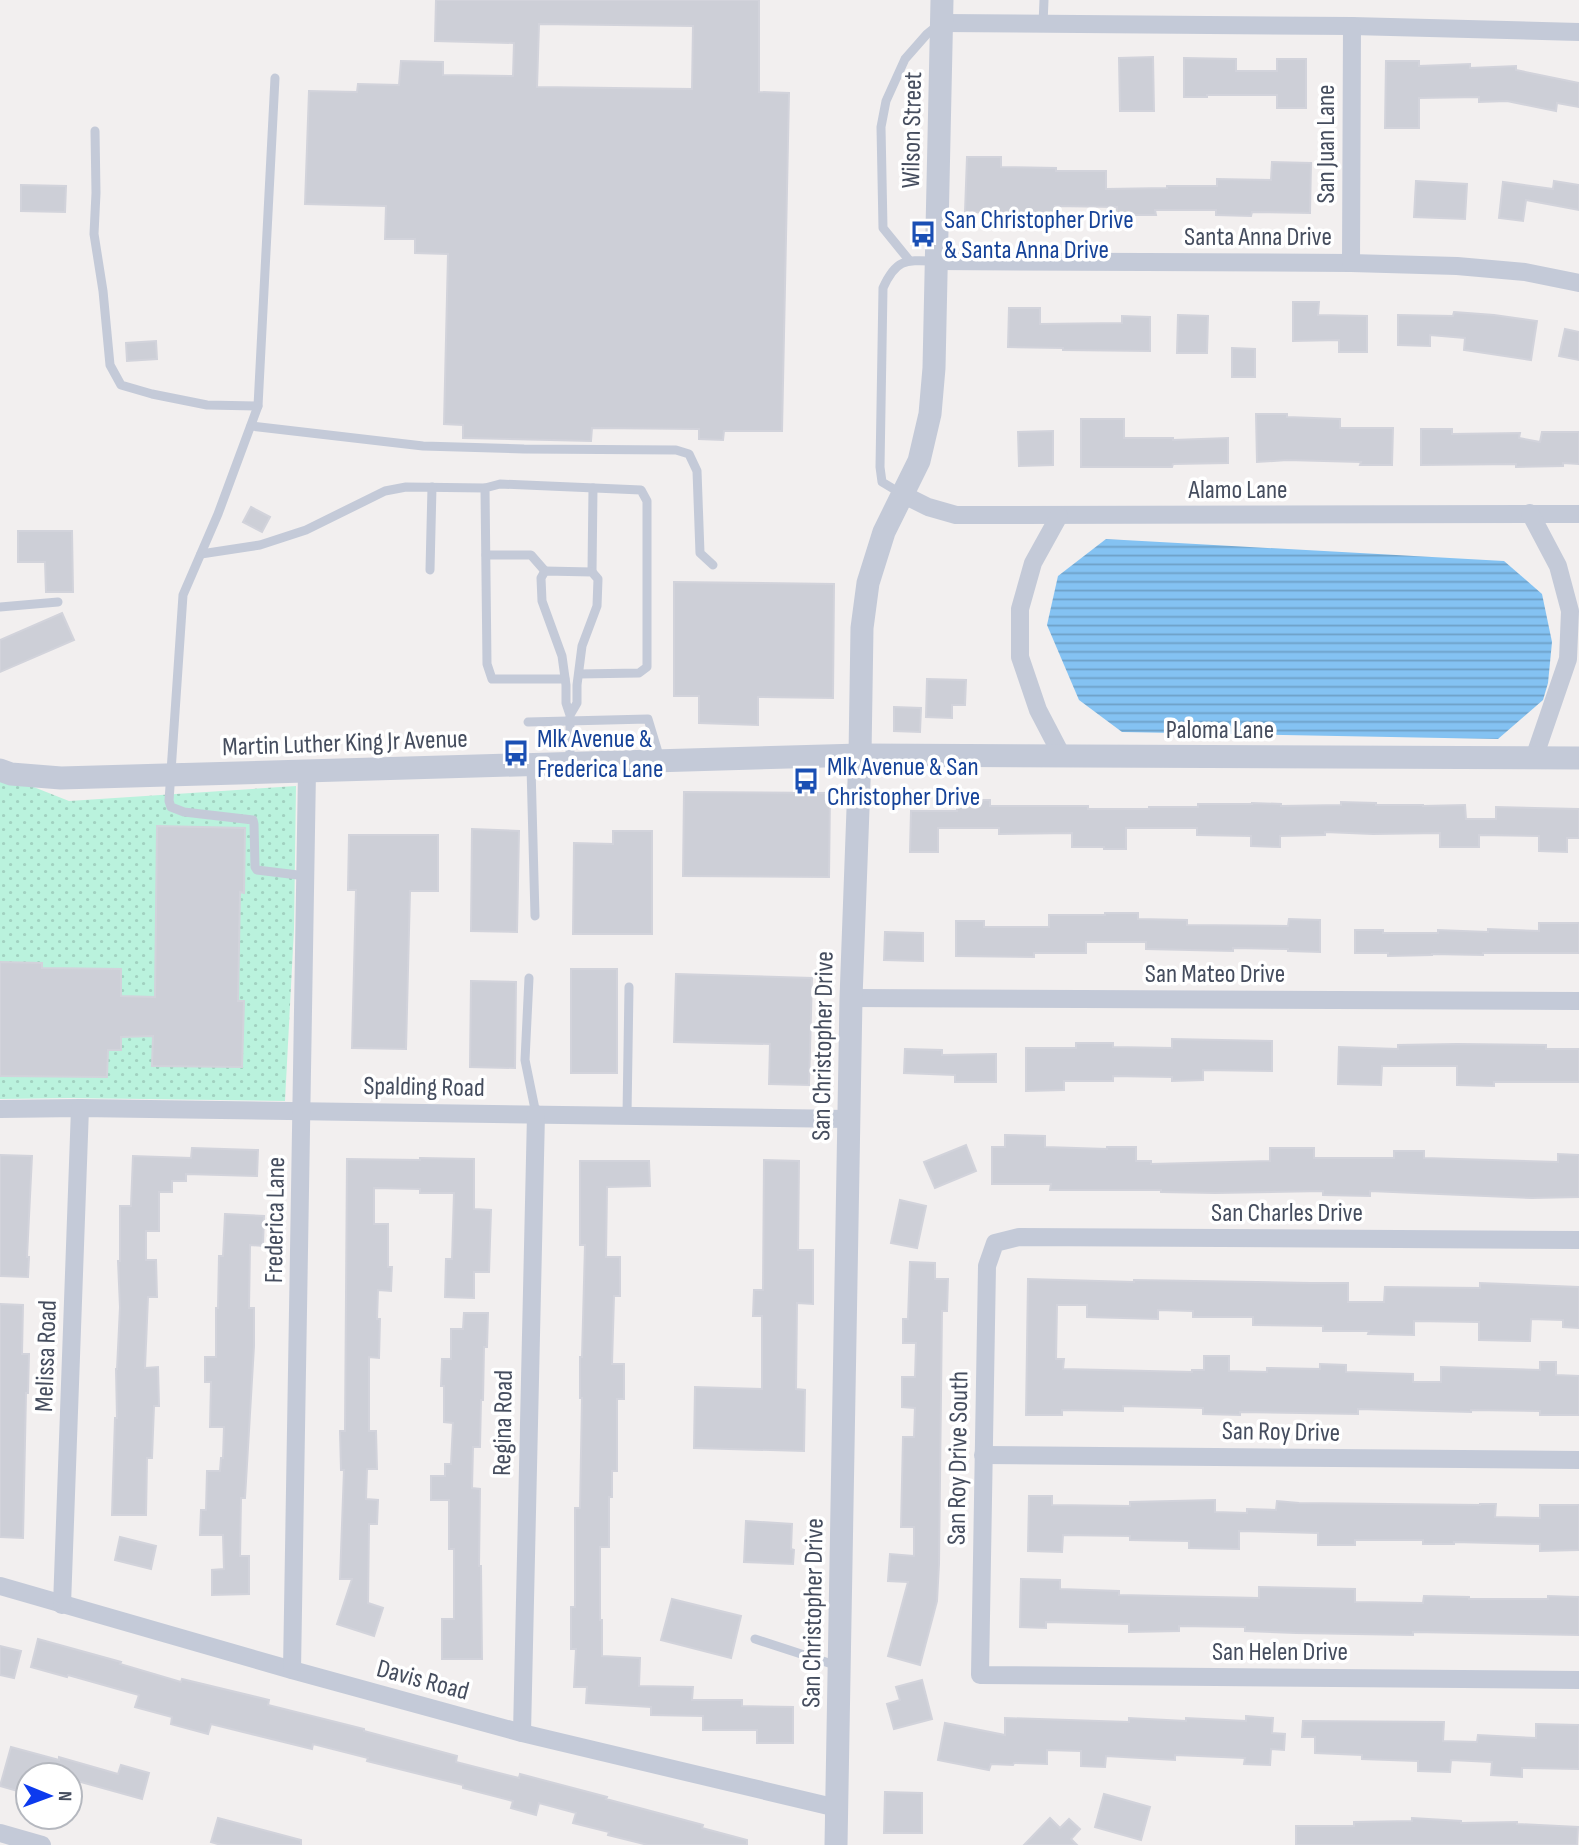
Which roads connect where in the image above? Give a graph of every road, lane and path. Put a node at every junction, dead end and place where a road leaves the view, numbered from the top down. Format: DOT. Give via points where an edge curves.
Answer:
graph roads {
  1 [pos="942,0"];
  2 [pos="1044,0"];
  3 [pos="942,23"];
  4 [pos="1043,24"];
  5 [pos="1352,26"];
  6 [pos="1579,32"];
  7 [pos="275,78"];
  8 [pos="94,131"];
  9 [pos="909,260"];
  10 [pos="936,261"];
  11 [pos="1351,263"];
  12 [pos="1579,284"];
  13 [pos="258,406"];
  14 [pos="251,426"];
  15 [pos="432,487"];
  16 [pos="485,488"];
  17 [pos="593,488"];
  18 [pos="902,494"];
  19 [pos="1530,513"];
  20 [pos="1579,514"];
  21 [pos="1059,516"];
  22 [pos="201,554"];
  23 [pos="486,555"];
  24 [pos="713,565"];
  25 [pos="430,570"];
  26 [pos="545,571"];
  27 [pos="592,572"];
  28 [pos="58,602"];
  29 [pos="0,607"];
  30 [pos="579,674"];
  31 [pos="565,679"];
  32 [pos="570,718"];
  33 [pos="528,722"];
  34 [pos="860,755"];
  35 [pos="1062,756"];
  36 [pos="1534,758"];
  37 [pos="1579,758"];
  38 [pos="661,761"];
  39 [pos="570,764"];
  40 [pos="530,765"];
  41 [pos="0,771"];
  42 [pos="307,771"];
  43 [pos="171,775"];
  44 [pos="306,876"];
  45 [pos="535,916"];
  46 [pos="529,978"];
  47 [pos="629,987"];
  48 [pos="851,998"];
  49 [pos="1579,1001"];
  50 [pos="80,1108"];
  51 [pos="0,1109"];
  52 [pos="302,1111"];
  53 [pos="536,1114"];
  54 [pos="627,1115"];
  55 [pos="848,1119"];
  56 [pos="1579,1240"];
  57 [pos="995,1242"];
  58 [pos="983,1455"];
  59 [pos="1579,1460"];
  60 [pos="0,1586"];
  61 [pos="62,1605"];
  62 [pos="755,1639"];
  63 [pos="839,1667"];
  64 [pos="292,1670"];
  65 [pos="980,1675"];
  66 [pos="1579,1680"];
  67 [pos="522,1733"];
  68 [pos="837,1808"];
  69 [pos="0,1833"];
  70 [pos="42,1845"];
  71 [pos="836,1845"];
  1 -- 3 [label="street, Wilson Street"];
  2 -- 4 [label="lane"];
  3 -- 4 [label="street"];
  3 -- 9 [label="lane" via="905,60 886,101 881,127 883,228"];
  3 -- 10 [label="street, Wilson Street"];
  4 -- 5 [label="street"];
  5 -- 6 [label="street"];
  5 -- 11 [label="street, San Juan Lane"];
  7 -- 13 [label="lane"];
  8 -- 13 [label="lane" via="94,234 110,365 121,384 207,405"];
  9 -- 10 [label="lane"];
  9 -- 18 [label="lane" via="889,274 883,288 880,467 882,482"];
  10 -- 11 [label="street, Santa Anna Drive"];
  10 -- 18 [label="street, San Christopher Drive" via="930,414 919,461"];
  11 -- 12 [label="street, Santa Anna Drive" via="1484,268"];
  13 -- 14 [label="lane"];
  14 -- 22 [label="lane"];
  14 -- 24 [label="lane" via="423,446 676,450 689,454 697,471 700,553"];
  15 -- 16 [label="lane"];
  15 -- 22 [label="lane" via="385,491 306,530 260,545"];
  15 -- 25 [label="lane"];
  16 -- 17 [label="lane" via="500,484"];
  16 -- 23 [label="lane"];
  17 -- 27 [label="lane"];
  17 -- 30 [label="lane" via="641,490 647,501 647,667 639,673"];
  18 -- 21 [label="street, Alamo Lane" via="956,515"];
  18 -- 34 [label="street, San Christopher Drive" via="869,583 862,628"];
  19 -- 20 [label="street, Alamo Lane"];
  19 -- 21 [label="street, Alamo Lane"];
  19 -- 36 [label="street" via="1558,566 1570,611 1568,659"];
  21 -- 35 [label="street" via="1033,563 1020,609 1020,657 1038,710"];
  22 -- 43 [label="lane" via="183,595"];
  23 -- 26 [label="lane" via="531,555"];
  23 -- 31 [label="lane" via="487,664 492,680"];
  26 -- 27 [label="lane"];
  26 -- 31 [label="lane" via="542,601 562,656"];
  27 -- 30 [label="lane" via="598,579 597,606 582,646"];
  28 -- 29 [label="lane"];
  30 -- 32 [label="lane" via="577,703"];
  31 -- 32 [label="lane"];
  32 -- 33 [label="lane"];
  32 -- 38 [label="lane" via="648,719"];
  32 -- 39 [label="lane"];
  34 -- 35 [label="street, Paloma Lane"];
  34 -- 38 [label="street, Martin Luther King Jr Avenue"];
  34 -- 48 [label="street, San Christopher Drive"];
  35 -- 36 [label="street, Paloma Lane"];
  36 -- 37 [label="street, Paloma Lane"];
  38 -- 39 [label="street, Martin Luther King Jr Avenue"];
  39 -- 40 [label="street, Martin Luther King Jr Avenue"];
  40 -- 42 [label="street, Martin Luther King Jr Avenue"];
  40 -- 45 [label="lane"];
  41 -- 43 [label="street, Martin Luther King Jr Avenue" via="61,778"];
  42 -- 43 [label="street, Martin Luther King Jr Avenue"];
  42 -- 44 [label="street, Frederica Lane"];
  43 -- 44 [label="lane" via="169,804 174,808 253,820 257,870"];
  44 -- 52 [label="street, Frederica Lane"];
  46 -- 53 [label="lane" via="525,1060"];
  47 -- 54 [label="lane"];
  48 -- 49 [label="street, San Mateo Drive"];
  48 -- 55 [label="street, San Christopher Drive"];
  50 -- 51 [label="street, Spalding Road"];
  50 -- 52 [label="street, Spalding Road"];
  50 -- 61 [label="street, Melissa Road"];
  52 -- 53 [label="street, Spalding Road"];
  52 -- 64 [label="street, Frederica Lane"];
  53 -- 54 [label="street, Spalding Road"];
  53 -- 67 [label="street, Regina Road"];
  54 -- 55 [label="street, Spalding Road"];
  55 -- 63 [label="street, San Christopher Drive"];
  56 -- 57 [label="street, San Charles Drive" via="1018,1237"];
  57 -- 58 [label="street, San Roy Drive South" via="987,1266"];
  58 -- 59 [label="street, San Roy Drive"];
  58 -- 65 [label="street, San Roy Drive South"];
  60 -- 61 [label="street, Davis Road"];
  61 -- 64 [label="street, Davis Road"];
  62 -- 63 [label="lane"];
  63 -- 68 [label="street, San Christopher Drive"];
  64 -- 67 [label="street, Davis Road"];
  65 -- 66 [label="street, San Helen Drive"];
  67 -- 68 [label="street, Davis Road"];
  68 -- 71 [label="street, San Christopher Drive"];
  69 -- 70 [label="street"];
}
